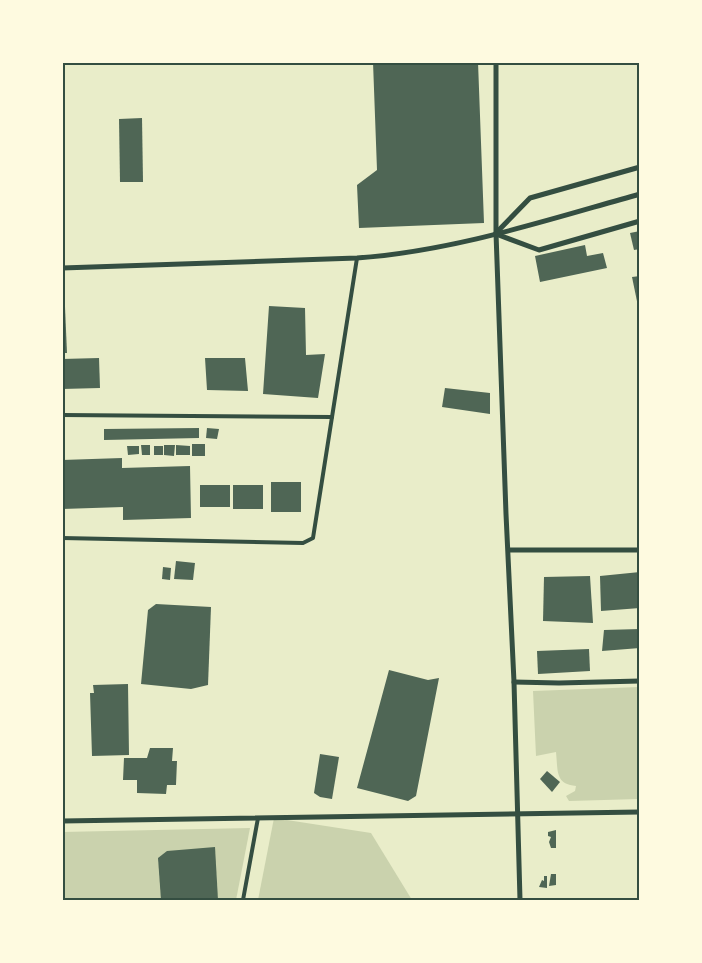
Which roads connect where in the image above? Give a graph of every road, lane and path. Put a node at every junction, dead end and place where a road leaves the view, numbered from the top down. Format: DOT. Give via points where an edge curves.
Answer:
graph roads {
  1 [pos="496,62"];
  2 [pos="640,167"];
  3 [pos="640,194"];
  4 [pos="640,221"];
  5 [pos="496,233"];
  6 [pos="357,258"];
  7 [pos="62,268"];
  8 [pos="62,415"];
  9 [pos="332,417"];
  10 [pos="62,538"];
  11 [pos="509,550"];
  12 [pos="640,550"];
  13 [pos="640,681"];
  14 [pos="514,682"];
  15 [pos="640,812"];
  16 [pos="518,815"];
  17 [pos="258,818"];
  18 [pos="62,821"];
  19 [pos="243,900"];
  20 [pos="520,900"];
  1 -- 5 [label="street"];
  2 -- 5 [label="street" via="530,198"];
  3 -- 5 [label="street"];
  4 -- 5 [label="street" via="539,250"];
  5 -- 6 [label="street" via="396,256"];
  5 -- 11 [label="street"];
  6 -- 7 [label="street"];
  6 -- 9 [label="lane"];
  8 -- 9 [label="lane"];
  9 -- 10 [label="lane" via="313,538 303,543"];
  11 -- 12 [label="street"];
  11 -- 14 [label="street"];
  13 -- 14 [label="street"];
  14 -- 16 [label="street"];
  15 -- 16 [label="street"];
  16 -- 17 [label="street"];
  16 -- 20 [label="street"];
  17 -- 18 [label="street"];
  17 -- 19 [label="lane"];
}
